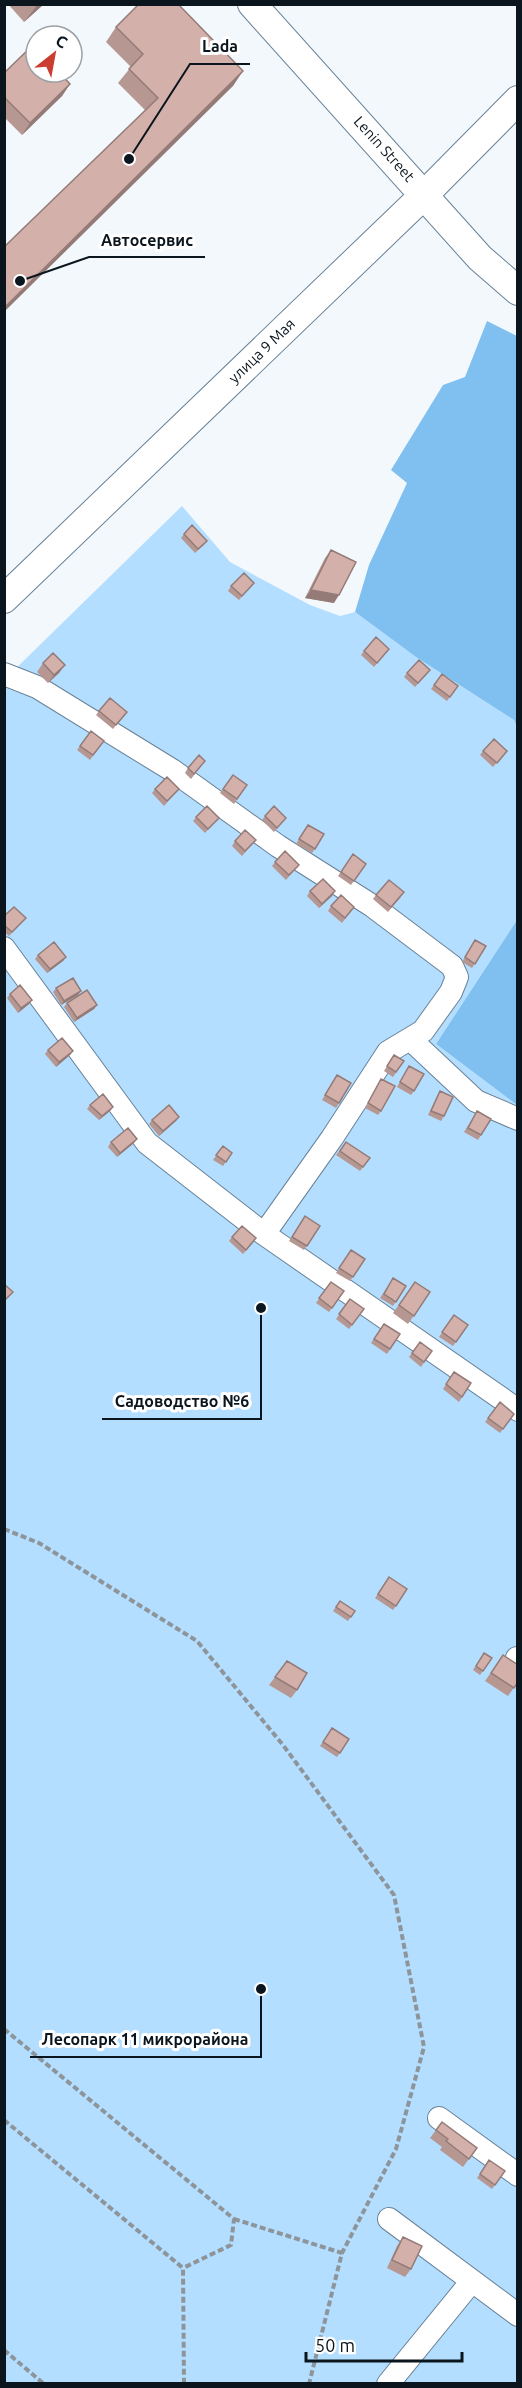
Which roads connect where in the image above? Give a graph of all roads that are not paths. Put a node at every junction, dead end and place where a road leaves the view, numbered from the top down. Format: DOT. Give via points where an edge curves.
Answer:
graph roads {
  1 [pos="252,4"];
  2 [pos="518,100"];
  3 [pos="425,194"];
  4 [pos="518,291"];
  5 [pos="4,599"];
  6 [pos="4,674"];
  7 [pos="4,948"];
  8 [pos="410,1039"];
  9 [pos="518,1119"];
  10 [pos="264,1234"];
  11 [pos="518,1410"];
  12 [pos="439,2118"];
  13 [pos="518,2175"];
  14 [pos="389,2219"];
  15 [pos="472,2281"];
  16 [pos="518,2314"];
  17 [pos="388,2384"];
  1 -- 3 [label="main road, Lenin Street"];
  2 -- 3 [label="main road, улица 9 Мая"];
  3 -- 4 [label="main road, Lenin Street" via="480,258"];
  3 -- 5 [label="main road, улица 9 Мая"];
  6 -- 8 [label="lane" via="37,687 172,770 371,905 452,966 457,977 452,992 423,1031"];
  7 -- 10 [label="lane" via="147,1143"];
  8 -- 9 [label="lane" via="476,1101"];
  8 -- 10 [label="lane" via="388,1052"];
  10 -- 11 [label="lane"];
  12 -- 13 [label="lane"];
  14 -- 15 [label="lane"];
  15 -- 16 [label="lane"];
  15 -- 17 [label="lane"];
}
